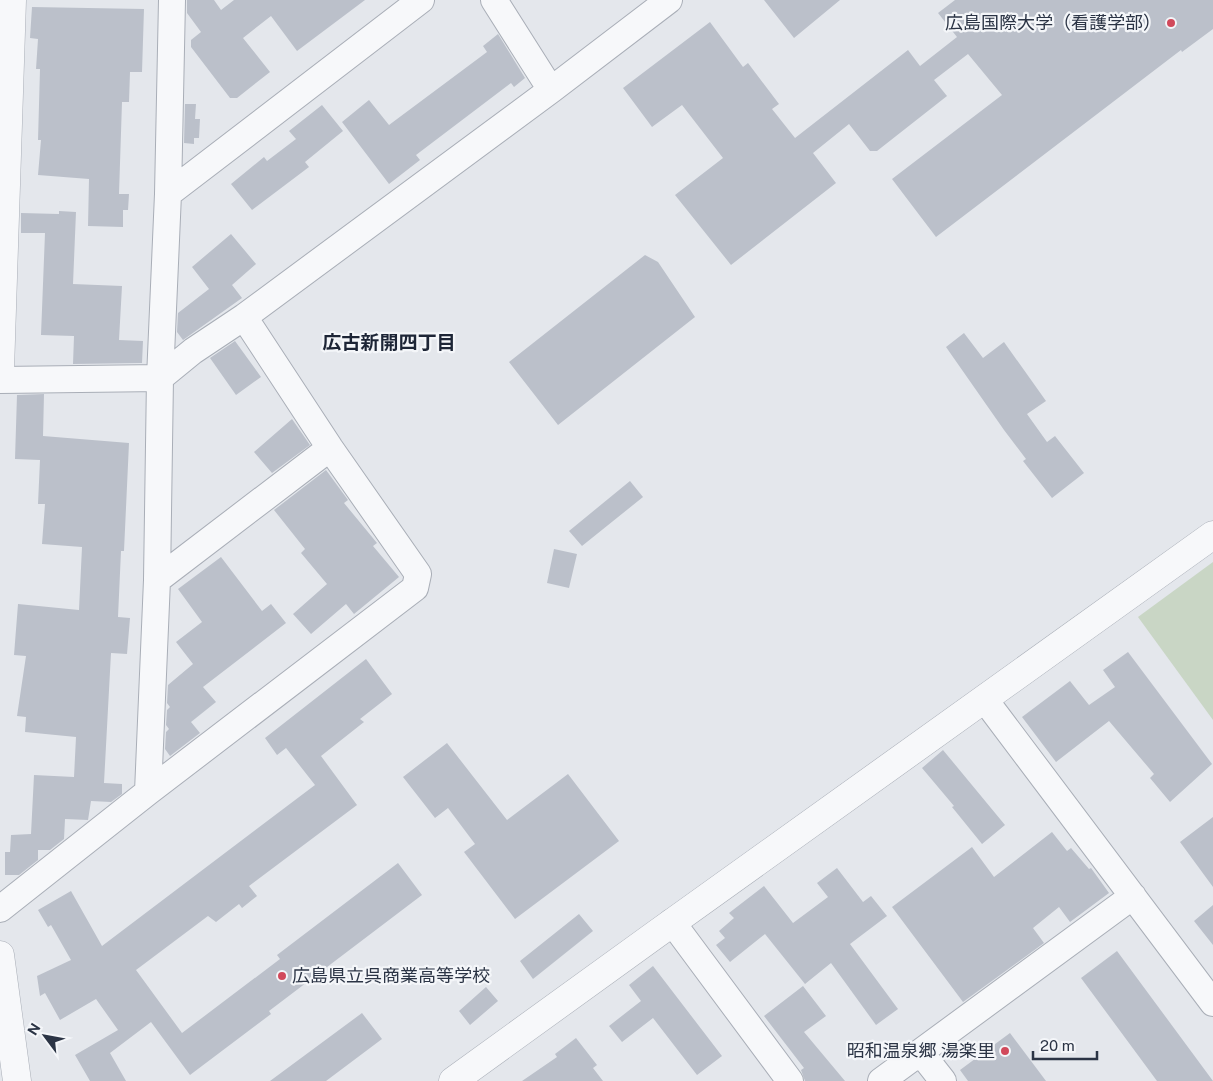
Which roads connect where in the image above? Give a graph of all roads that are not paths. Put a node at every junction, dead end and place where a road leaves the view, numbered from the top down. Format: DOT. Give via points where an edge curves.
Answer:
graph roads {
  1 [pos="12,0"];
  2 [pos="172,0"];
  3 [pos="421,0"];
  4 [pos="494,0"];
  5 [pos="669,0"];
  6 [pos="551,90"];
  7 [pos="168,194"];
  8 [pos="244,317"];
  9 [pos="0,370"];
  10 [pos="160,378"];
  11 [pos="0,380"];
  12 [pos="330,448"];
  13 [pos="1213,535"];
  14 [pos="157,580"];
  15 [pos="985,700"];
  16 [pos="148,792"];
  17 [pos="1133,896"];
  18 [pos="0,909"];
  19 [pos="672,922"];
  20 [pos="0,955"];
  21 [pos="1213,1003"];
  22 [pos="921,1053"];
  23 [pos="17,1081"];
  24 [pos="453,1081"];
  25 [pos="790,1081"];
  26 [pos="881,1081"];
  27 [pos="943,1081"];
  1 -- 9 [label="street"];
  2 -- 7 [label="street"];
  3 -- 7 [label="street"];
  4 -- 6 [label="street"];
  5 -- 6 [label="street"];
  6 -- 8 [label="street"];
  7 -- 10 [label="street"];
  8 -- 10 [label="street"];
  8 -- 12 [label="street"];
  10 -- 11 [label="street"];
  10 -- 14 [label="street"];
  12 -- 14 [label="street"];
  12 -- 16 [label="street" via="418,574 415,588"];
  13 -- 15 [label="street"];
  14 -- 16 [label="street"];
  15 -- 17 [label="street"];
  15 -- 19 [label="street"];
  16 -- 18 [label="street"];
  17 -- 21 [label="street"];
  17 -- 22 [label="street"];
  19 -- 24 [label="street"];
  19 -- 25 [label="street"];
  20 -- 23 [label="street"];
  22 -- 26 [label="street"];
  22 -- 27 [label="street"];
}
